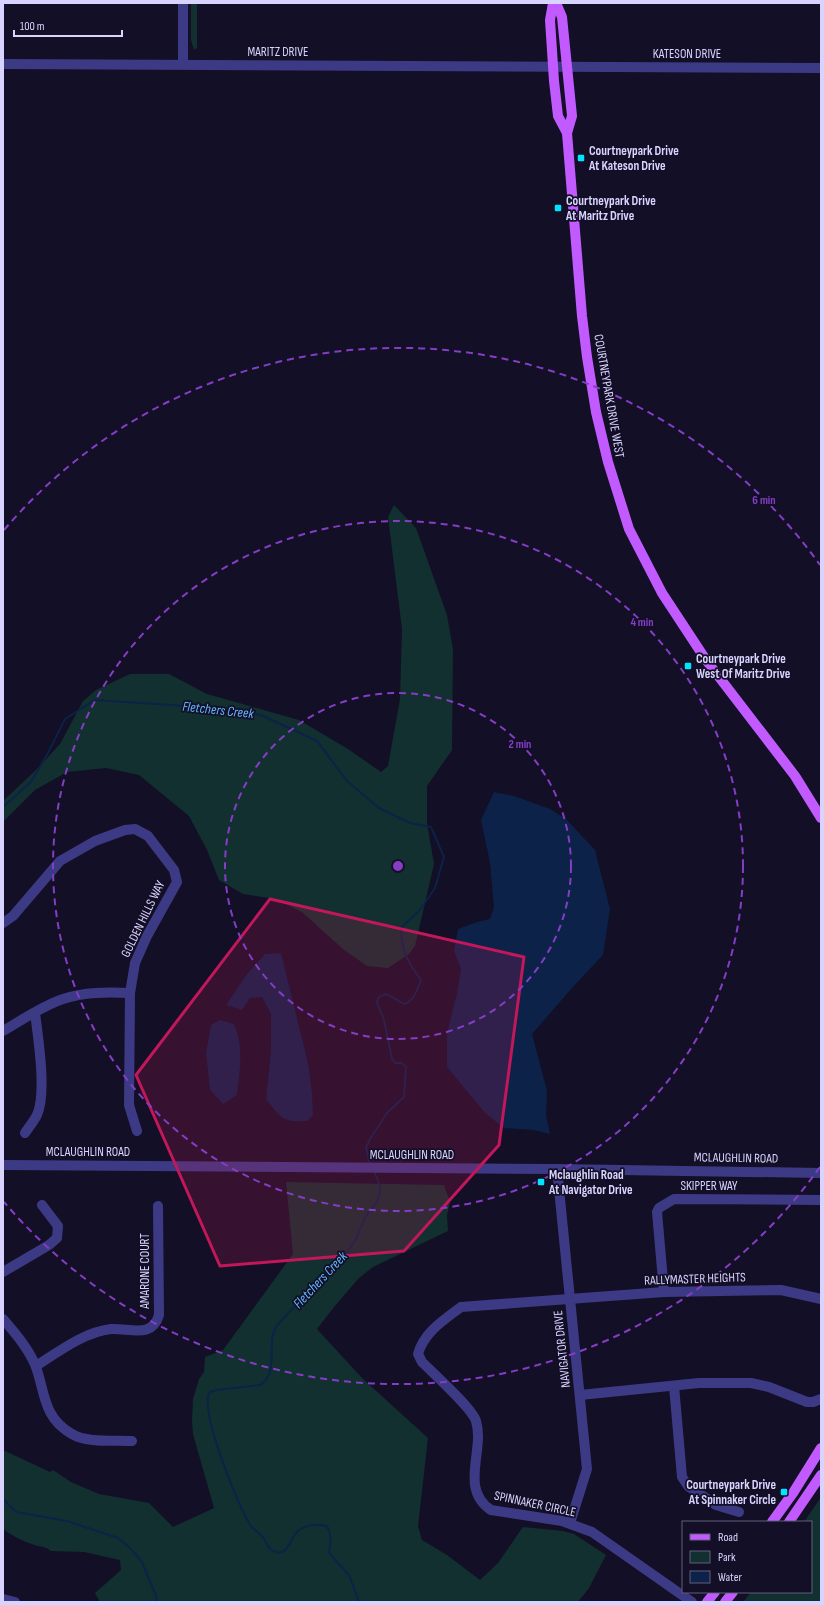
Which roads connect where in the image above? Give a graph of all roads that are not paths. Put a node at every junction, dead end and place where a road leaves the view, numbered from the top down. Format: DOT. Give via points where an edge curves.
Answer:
graph roads {
  1 [pos="183,3"];
  2 [pos="555,3"];
  3 [pos="3,64"];
  4 [pos="183,64"];
  5 [pos="552,66"];
  6 [pos="567,66"];
  7 [pos="821,68"];
  8 [pos="567,133"];
  9 [pos="821,818"];
  10 [pos="3,923"];
  11 [pos="130,993"];
  12 [pos="35,1013"];
  13 [pos="3,1031"];
  14 [pos="137,1131"];
  15 [pos="25,1133"];
  16 [pos="3,1165"];
  17 [pos="557,1169"];
  18 [pos="821,1173"];
  19 [pos="821,1200"];
  20 [pos="42,1205"];
  21 [pos="158,1206"];
  22 [pos="3,1272"];
  23 [pos="664,1292"];
  24 [pos="821,1299"];
  25 [pos="570,1300"];
  26 [pos="3,1319"];
  27 [pos="36,1366"];
  28 [pos="674,1386"];
  29 [pos="580,1395"];
  30 [pos="821,1399"];
  31 [pos="132,1441"];
  32 [pos="821,1448"];
  33 [pos="821,1475"];
  34 [pos="739,1512"];
  35 [pos="773,1521"];
  36 [pos="790,1521"];
  37 [pos="570,1523"];
  38 [pos="714,1593"];
  39 [pos="732,1593"];
  40 [pos="3,1599"];
  41 [pos="15,1602"];
  42 [pos="692,1602"];
  43 [pos="707,1602"];
  44 [pos="725,1602"];
  1 -- 4 [label="street"];
  2 -- 5 [label="main road, COURTNEYPARK DRIVE WEST" via="550,20"];
  2 -- 6 [label="main road, COURTNEYPARK DRIVE WEST" via="562,17"];
  3 -- 4 [label="street, MARITZ DRIVE"];
  4 -- 5 [label="street, MARITZ DRIVE"];
  5 -- 6 [label="street, KATESON DRIVE"];
  5 -- 8 [label="main road, COURTNEYPARK DRIVE WEST" via="558,116"];
  6 -- 7 [label="street, KATESON DRIVE"];
  6 -- 8 [label="main road, COURTNEYPARK DRIVE WEST" via="572,116"];
  8 -- 9 [label="main road, COURTNEYPARK DRIVE WEST" via="587,357 608,462 629,529 662,592 706,660 795,776"];
  10 -- 11 [label="street, GOLDEN HILLS WAY" via="13,916 60,861 95,841 125,830 135,829 148,836 174,870 176,882 135,963"];
  11 -- 12 [label="street" via="80,994 62,999"];
  11 -- 14 [label="street, GOLDEN HILLS WAY" via="129,1105"];
  12 -- 13 [label="street"];
  12 -- 15 [label="street" via="40,1048 41,1094 37,1115"];
  16 -- 17 [label="street, MCLAUGHLIN ROAD"];
  17 -- 18 [label="street, MCLAUGHLIN ROAD"];
  17 -- 25 [label="street, NAVIGATOR DRIVE"];
  19 -- 23 [label="street, SKIPPER WAY" via="674,1199 657,1212"];
  20 -- 22 [label="street" via="58,1226 57,1238"];
  21 -- 27 [label="street, AMARONE COURT" via="156,1323 144,1331 110,1330 92,1334"];
  23 -- 24 [label="street, RALLYMASTER HEIGHTS" via="781,1290"];
  23 -- 25 [label="street, RALLYMASTER HEIGHTS"];
  25 -- 29 [label="street, NAVIGATOR DRIVE"];
  25 -- 37 [label="street, SPINNAKER CIRCLE" via="461,1307 436,1326 421,1343 418,1354 422,1362 476,1420 478,1431 475,1482 483,1505 491,1510"];
  26 -- 27 [label="street" via="25,1346"];
  27 -- 31 [label="street" via="46,1407 58,1423 72,1435 90,1439"];
  28 -- 29 [label="street"];
  28 -- 30 [label="street" via="699,1383 751,1383 807,1402"];
  28 -- 34 [label="street" via="682,1477 688,1486 716,1505"];
  29 -- 37 [label="street, NAVIGATOR DRIVE" via="587,1469"];
  32 -- 35 [label="main road"];
  33 -- 36 [label="main road"];
  37 -- 42 [label="street, SPINNAKER CIRCLE" via="592,1532"];
  38 -- 43 [label="main road"];
  39 -- 44 [label="main road"];
  40 -- 41 [label="street"];
}
